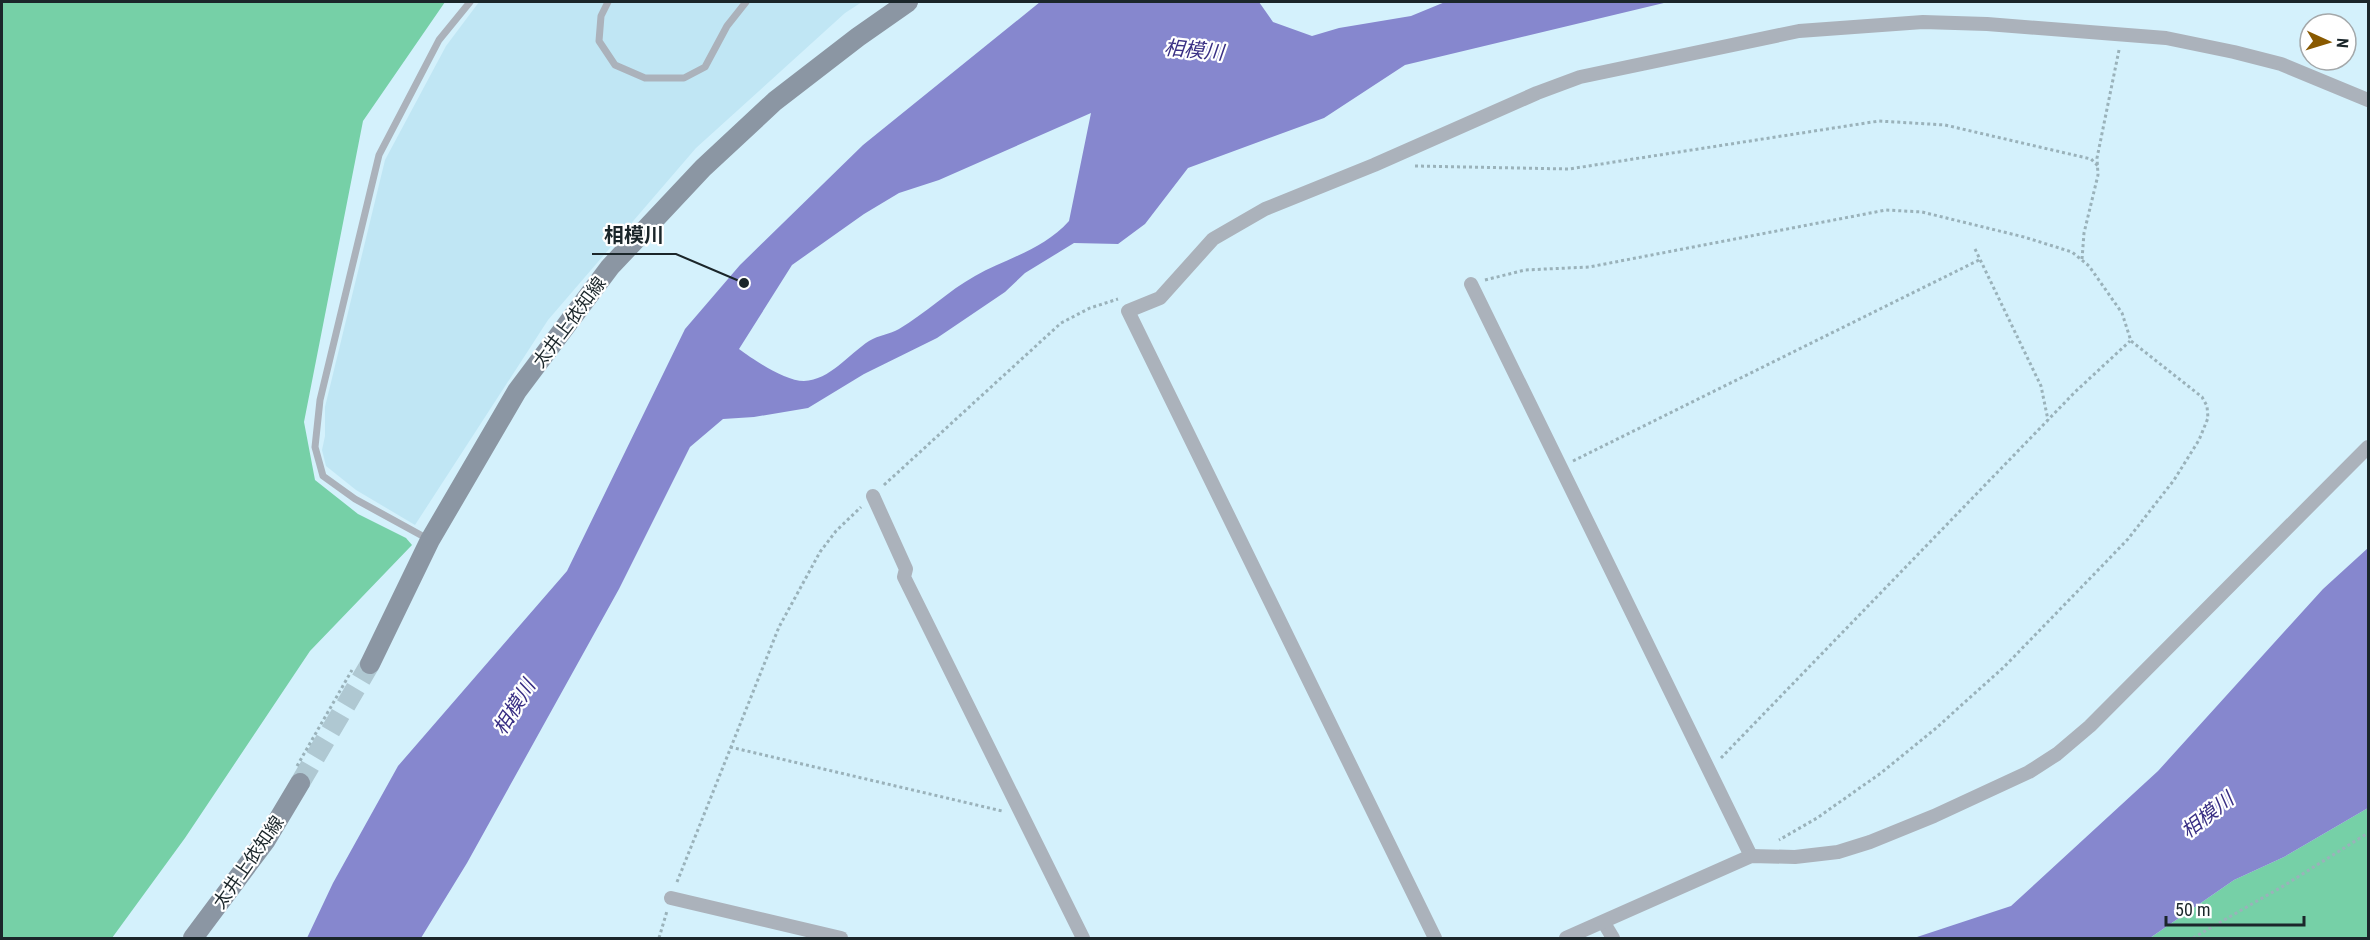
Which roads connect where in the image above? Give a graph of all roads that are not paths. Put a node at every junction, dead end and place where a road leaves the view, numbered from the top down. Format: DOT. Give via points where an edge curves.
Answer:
graph roads {
  1 [pos="470,2"];
  2 [pos="608,2"];
  3 [pos="746,2"];
  4 [pos="908,2"];
  5 [pos="2368,100"];
  6 [pos="1471,284"];
  7 [pos="2368,447"];
  8 [pos="873,495"];
  9 [pos="430,540"];
  10 [pos="362,666"];
  11 [pos="296,778"];
  12 [pos="1751,856"];
  13 [pos="671,897"];
  14 [pos="1604,923"];
  15 [pos="193,939"];
  16 [pos="841,939"];
  17 [pos="1083,939"];
  18 [pos="1435,939"];
  19 [pos="1566,939"];
  20 [pos="1612,939"];
  1 -- 9 [label="lane" via="439,40 379,155 320,400 315,447 322,476"];
  2 -- 3 [label="lane" via="601,16 599,41 615,65 645,78 684,78 705,67 727,26"];
  4 -- 9 [label="main road, 太井上依知線" via="775,101 695,176 610,267 517,391"];
  5 -- 18 [label="street" via="2281,64 2166,38 1944,23 1799,31 1580,77 1452,128 1265,209 1213,239 1160,298 1128,311"];
  6 -- 12 [label="street"];
  7 -- 12 [label="street" via="2116,700 2057,753 2029,772 1934,816 1838,852 1795,857"];
  8 -- 17 [label="street" via="906,569 904,576"];
  9 -- 10 [label="main road, 太井上依知線"];
  11 -- 15 [label="main road, 太井上依知線" via="266,840"];
  12 -- 14 [label="street"];
  13 -- 16 [label="street"];
  14 -- 19 [label="street"];
  14 -- 20 [label="street"];
}
